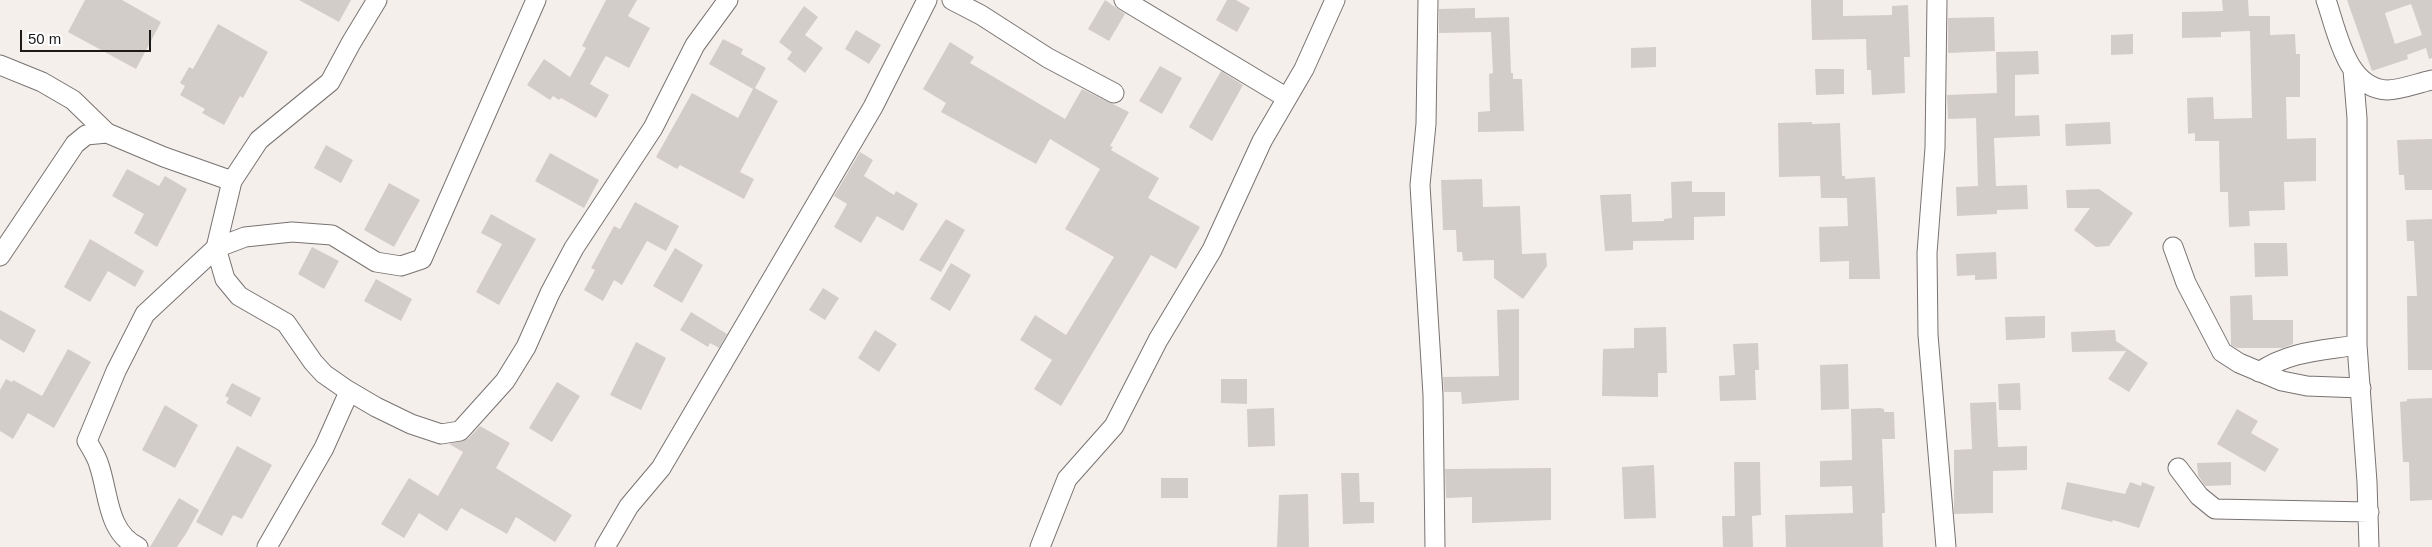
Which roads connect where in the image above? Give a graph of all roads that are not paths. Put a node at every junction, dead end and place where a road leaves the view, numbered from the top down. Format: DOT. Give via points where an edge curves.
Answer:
graph roads {
  1 [pos="377,0"];
  2 [pos="536,0"];
  3 [pos="728,0"];
  4 [pos="927,0"];
  5 [pos="952,0"];
  6 [pos="1124,0"];
  7 [pos="1335,0"];
  8 [pos="1428,0"];
  9 [pos="1937,0"];
  10 [pos="2326,0"];
  11 [pos="0,65"];
  12 [pos="2353,70"];
  13 [pos="2432,80"];
  14 [pos="1114,93"];
  15 [pos="1287,98"];
  16 [pos="106,133"];
  17 [pos="232,181"];
  18 [pos="2173,247"];
  19 [pos="216,248"];
  20 [pos="0,256"];
  21 [pos="2357,345"];
  22 [pos="2259,372"];
  23 [pos="2361,388"];
  24 [pos="349,392"];
  25 [pos="2178,468"];
  26 [pos="2369,512"];
  27 [pos="138,547"];
  28 [pos="267,547"];
  29 [pos="604,547"];
  30 [pos="1040,547"];
  31 [pos="1435,547"];
  32 [pos="1946,547"];
  33 [pos="2370,547"];
  1 -- 17 [label="street" via="330,82 259,140"];
  2 -- 19 [label="street" via="422,259 401,266 376,262 332,235 292,232 245,237"];
  3 -- 24 [label="street" via="695,45 653,128 570,255 526,347 505,382 466,425 460,431 441,434 411,424"];
  4 -- 29 [label="street" via="873,107 661,468 630,506"];
  5 -- 14 [label="street" via="1048,58"];
  6 -- 15 [label="street"];
  7 -- 15 [label="street" via="1304,69"];
  8 -- 31 [label="street" via="1426,124 1420,185 1433,395"];
  9 -- 32 [label="street" via="1935,148 1927,253 1928,335"];
  10 -- 12 [label="street"];
  11 -- 16 [label="street" via="42,82 73,100"];
  12 -- 13 [label="street" via="2367,85 2388,90"];
  12 -- 21 [label="street" via="2358,118"];
  15 -- 30 [label="street" via="1262,141 1212,250 1158,340 1114,426 1067,479"];
  16 -- 17 [label="street"];
  16 -- 20 [label="street" via="86,135 75,144"];
  17 -- 19 [label="street"];
  18 -- 22 [label="street" via="2186,283 2222,352"];
  19 -- 24 [label="street" via="225,279 239,296 286,324 324,374"];
  19 -- 27 [label="street" via="145,314 116,371 87,441 99,464 119,532"];
  21 -- 22 [label="street" via="2292,355"];
  21 -- 23 [label="street"];
  22 -- 23 [label="street" via="2306,386"];
  23 -- 26 [label="street"];
  24 -- 28 [label="street" via="324,448"];
  25 -- 26 [label="street" via="2199,496 2215,508"];
  26 -- 33 [label="street"];
}
